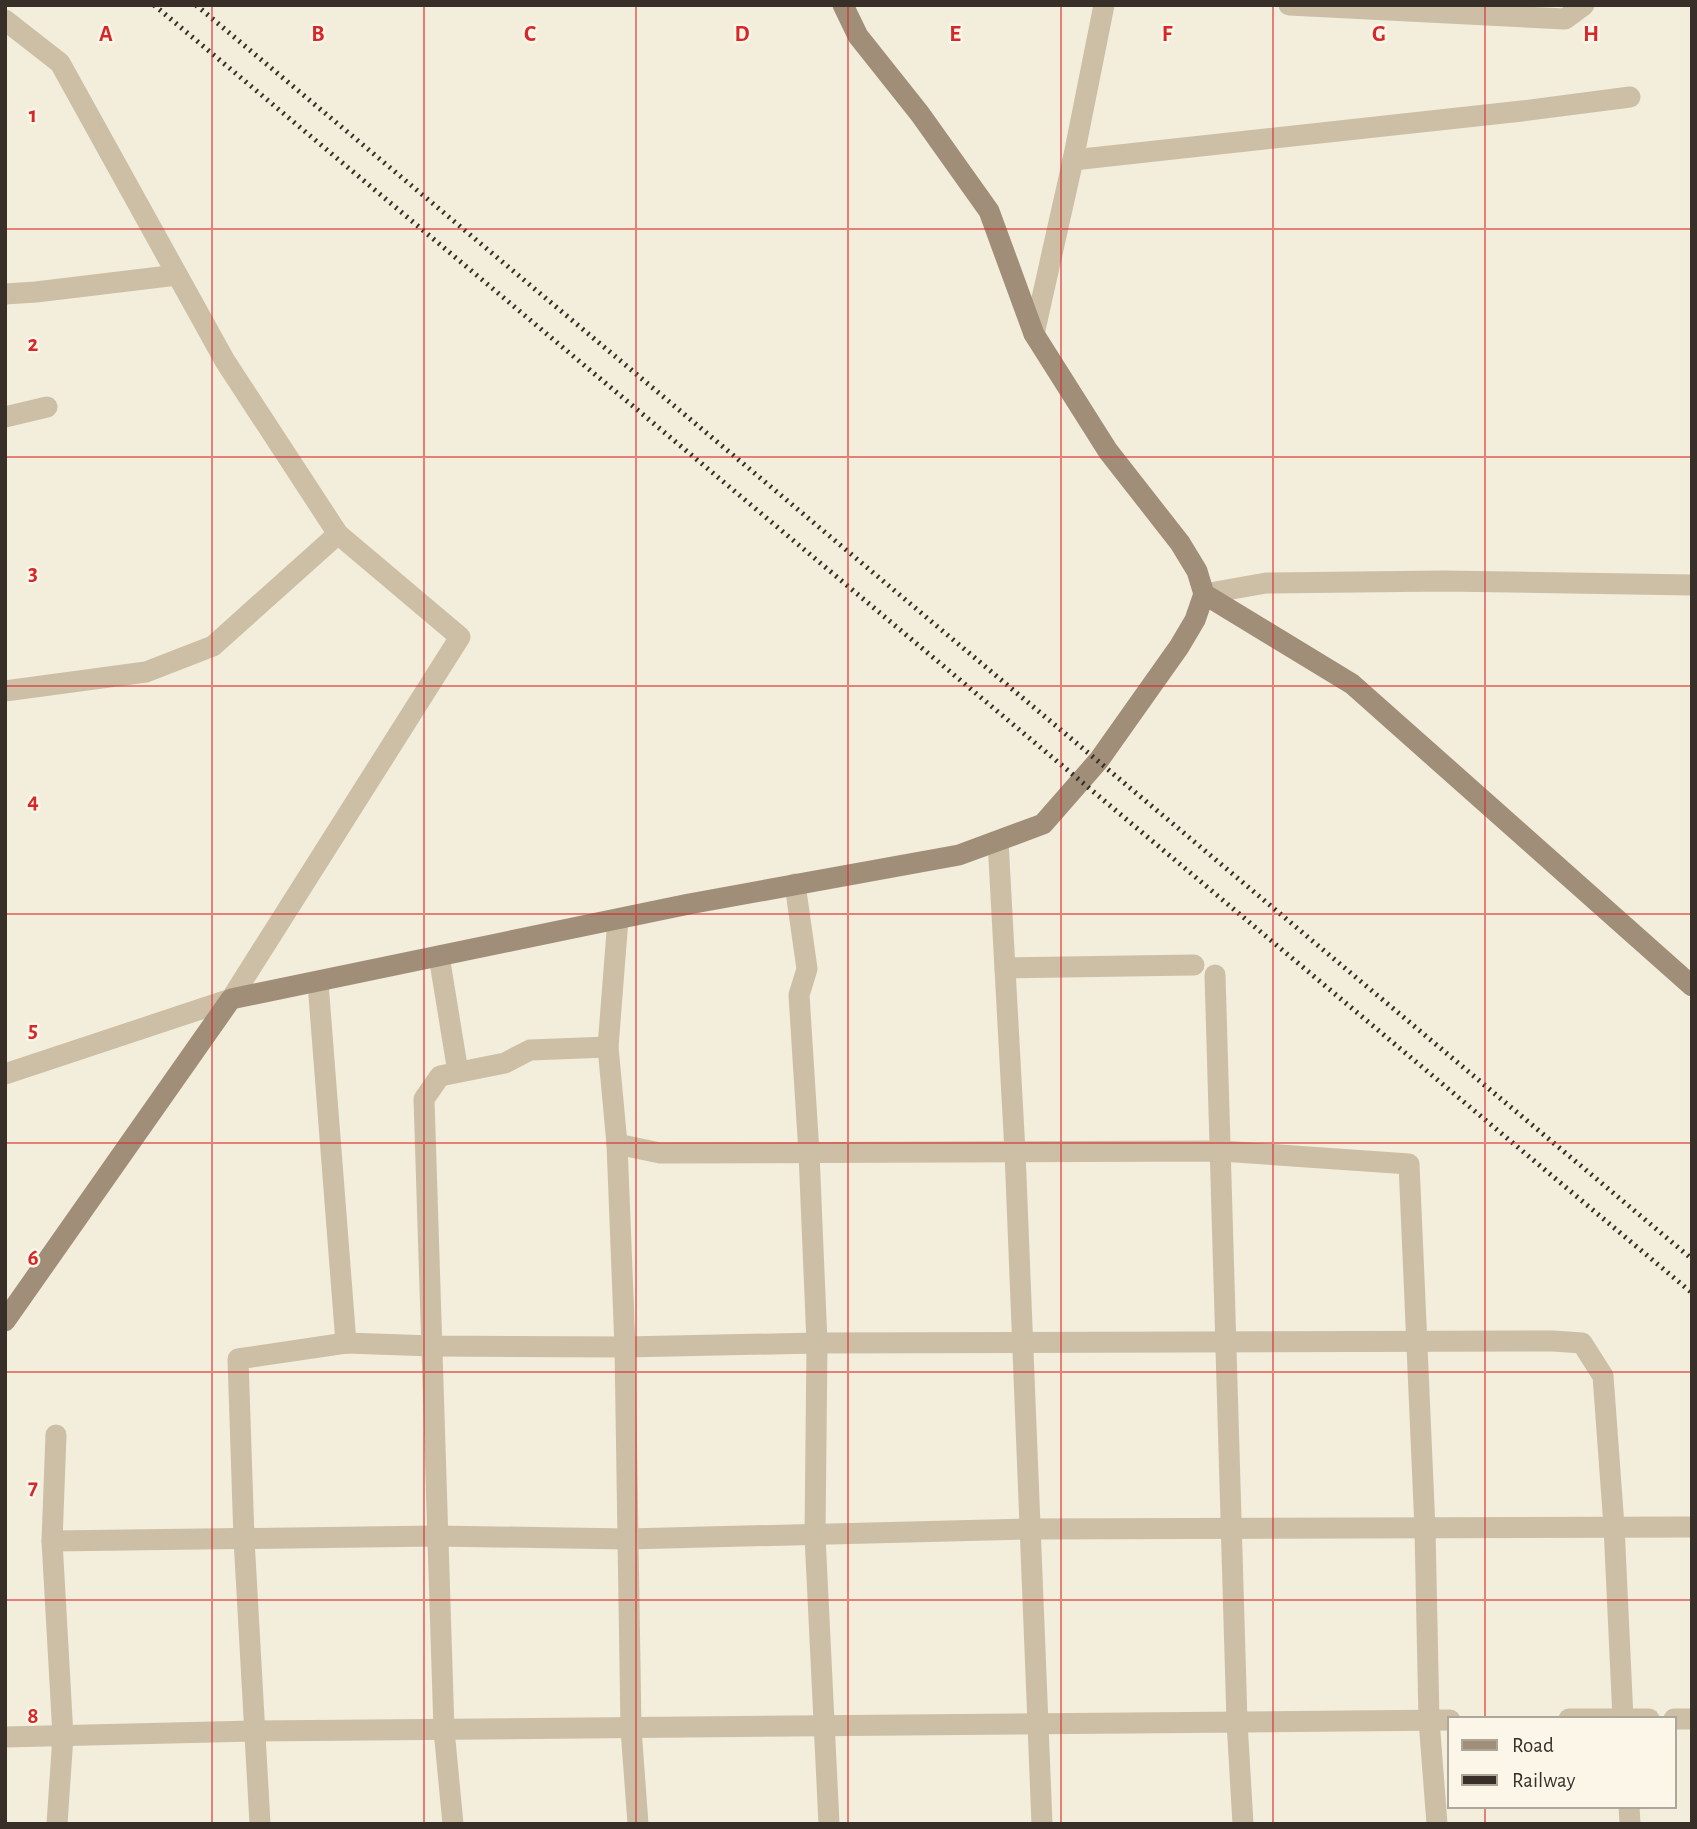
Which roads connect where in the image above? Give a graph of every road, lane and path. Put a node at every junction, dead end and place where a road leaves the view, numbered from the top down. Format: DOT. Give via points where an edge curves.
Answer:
graph roads {
  1 [pos="843,5"];
  2 [pos="1104,5"];
  3 [pos="1289,5"];
  4 [pos="1584,5"];
  5 [pos="7,23"];
  6 [pos="1630,97"];
  7 [pos="1073,160"];
  8 [pos="177,275"];
  9 [pos="5,294"];
  10 [pos="1034,334"];
  11 [pos="47,407"];
  12 [pos="5,417"];
  13 [pos="338,534"];
  14 [pos="1692,585"];
  15 [pos="1204,594"];
  16 [pos="5,691"];
  17 [pos="998,841"];
  18 [pos="795,884"];
  19 [pos="618,919"];
  20 [pos="439,956"];
  21 [pos="1194,965"];
  22 [pos="1005,968"];
  23 [pos="1215,975"];
  24 [pos="318,983"];
  25 [pos="1692,986"];
  26 [pos="231,999"];
  27 [pos="608,1047"];
  28 [pos="458,1072"];
  29 [pos="5,1074"];
  30 [pos="617,1144"];
  31 [pos="1221,1151"];
  32 [pos="1015,1152"];
  33 [pos="809,1153"];
  34 [pos="5,1321"];
  35 [pos="1225,1341"];
  36 [pos="346,1343"];
  37 [pos="817,1343"];
  38 [pos="1023,1343"];
  39 [pos="1417,1343"];
  40 [pos="433,1346"];
  41 [pos="625,1346"];
  42 [pos="56,1435"];
  43 [pos="1614,1526"];
  44 [pos="1692,1527"];
  45 [pos="1031,1529"];
  46 [pos="1425,1529"];
  47 [pos="1231,1530"];
  48 [pos="437,1536"];
  49 [pos="815,1536"];
  50 [pos="244,1539"];
  51 [pos="627,1539"];
  52 [pos="52,1541"];
  53 [pos="1623,1717"];
  54 [pos="1440,1720"];
  55 [pos="1237,1722"];
  56 [pos="1039,1723"];
  57 [pos="823,1726"];
  58 [pos="631,1729"];
  59 [pos="444,1730"];
  60 [pos="254,1731"];
  61 [pos="63,1736"];
  62 [pos="5,1737"];
  63 [pos="57,1824"];
  64 [pos="260,1824"];
  65 [pos="453,1824"];
  66 [pos="638,1824"];
  67 [pos="829,1824"];
  68 [pos="1042,1824"];
  69 [pos="1242,1824"];
  70 [pos="1437,1824"];
  1 -- 10 [label="main road" via="858,36 989,211"];
  2 -- 7 [label="street"];
  3 -- 4 [label="street" via="1565,19"];
  5 -- 8 [label="street" via="60,63"];
  6 -- 7 [label="street"];
  7 -- 10 [label="street"];
  8 -- 9 [label="street"];
  8 -- 13 [label="street" via="225,361"];
  10 -- 15 [label="main road" via="1108,451 1180,543"];
  11 -- 12 [label="street"];
  13 -- 16 [label="street" via="213,646 146,672"];
  13 -- 26 [label="street" via="460,637"];
  14 -- 15 [label="street" via="1266,583"];
  15 -- 17 [label="main road" via="1179,647 1099,760 1043,824"];
  15 -- 25 [label="main road" via="1352,684"];
  17 -- 18 [label="main road" via="959,855"];
  17 -- 22 [label="street"];
  18 -- 19 [label="main road"];
  18 -- 33 [label="street" via="807,969 799,996"];
  19 -- 20 [label="main road"];
  19 -- 27 [label="street"];
  20 -- 24 [label="main road"];
  20 -- 28 [label="street"];
  21 -- 22 [label="street"];
  22 -- 32 [label="street"];
  23 -- 31 [label="street"];
  24 -- 26 [label="main road"];
  24 -- 36 [label="street"];
  26 -- 29 [label="street"];
  26 -- 34 [label="main road"];
  27 -- 28 [label="street" via="530,1050 505,1063"];
  27 -- 30 [label="street"];
  28 -- 40 [label="street" via="440,1076 424,1099"];
  30 -- 33 [label="street" via="660,1153"];
  30 -- 41 [label="street"];
  31 -- 32 [label="street"];
  31 -- 35 [label="street"];
  31 -- 39 [label="street" via="1409,1164"];
  32 -- 33 [label="street"];
  32 -- 38 [label="street"];
  33 -- 37 [label="street"];
  35 -- 38 [label="street"];
  35 -- 39 [label="street"];
  35 -- 47 [label="street"];
  36 -- 40 [label="street"];
  36 -- 50 [label="street" via="238,1359"];
  37 -- 38 [label="street"];
  37 -- 41 [label="street"];
  37 -- 49 [label="street"];
  38 -- 45 [label="street"];
  39 -- 43 [label="street" via="1582,1343 1603,1376"];
  39 -- 46 [label="street"];
  40 -- 41 [label="street"];
  40 -- 48 [label="street"];
  41 -- 51 [label="street"];
  42 -- 52 [label="street"];
  43 -- 44 [label="street"];
  43 -- 46 [label="street"];
  43 -- 53 [label="street"];
  45 -- 47 [label="street"];
  45 -- 49 [label="street"];
  45 -- 56 [label="street"];
  46 -- 47 [label="street"];
  46 -- 54 [label="street"];
  47 -- 55 [label="street"];
  48 -- 50 [label="street"];
  48 -- 51 [label="street"];
  48 -- 59 [label="street"];
  49 -- 51 [label="street"];
  49 -- 57 [label="street"];
  50 -- 52 [label="street"];
  50 -- 60 [label="street"];
  51 -- 58 [label="street"];
  52 -- 61 [label="street"];
  54 -- 55 [label="street"];
  54 -- 70 [label="street"];
  55 -- 56 [label="street"];
  55 -- 69 [label="street"];
  56 -- 57 [label="street"];
  56 -- 68 [label="street"];
  57 -- 58 [label="street"];
  57 -- 67 [label="street"];
  58 -- 59 [label="street"];
  58 -- 66 [label="street"];
  59 -- 60 [label="street"];
  59 -- 65 [label="street"];
  60 -- 61 [label="street"];
  60 -- 64 [label="street"];
  61 -- 62 [label="street"];
  61 -- 63 [label="street"];
}
